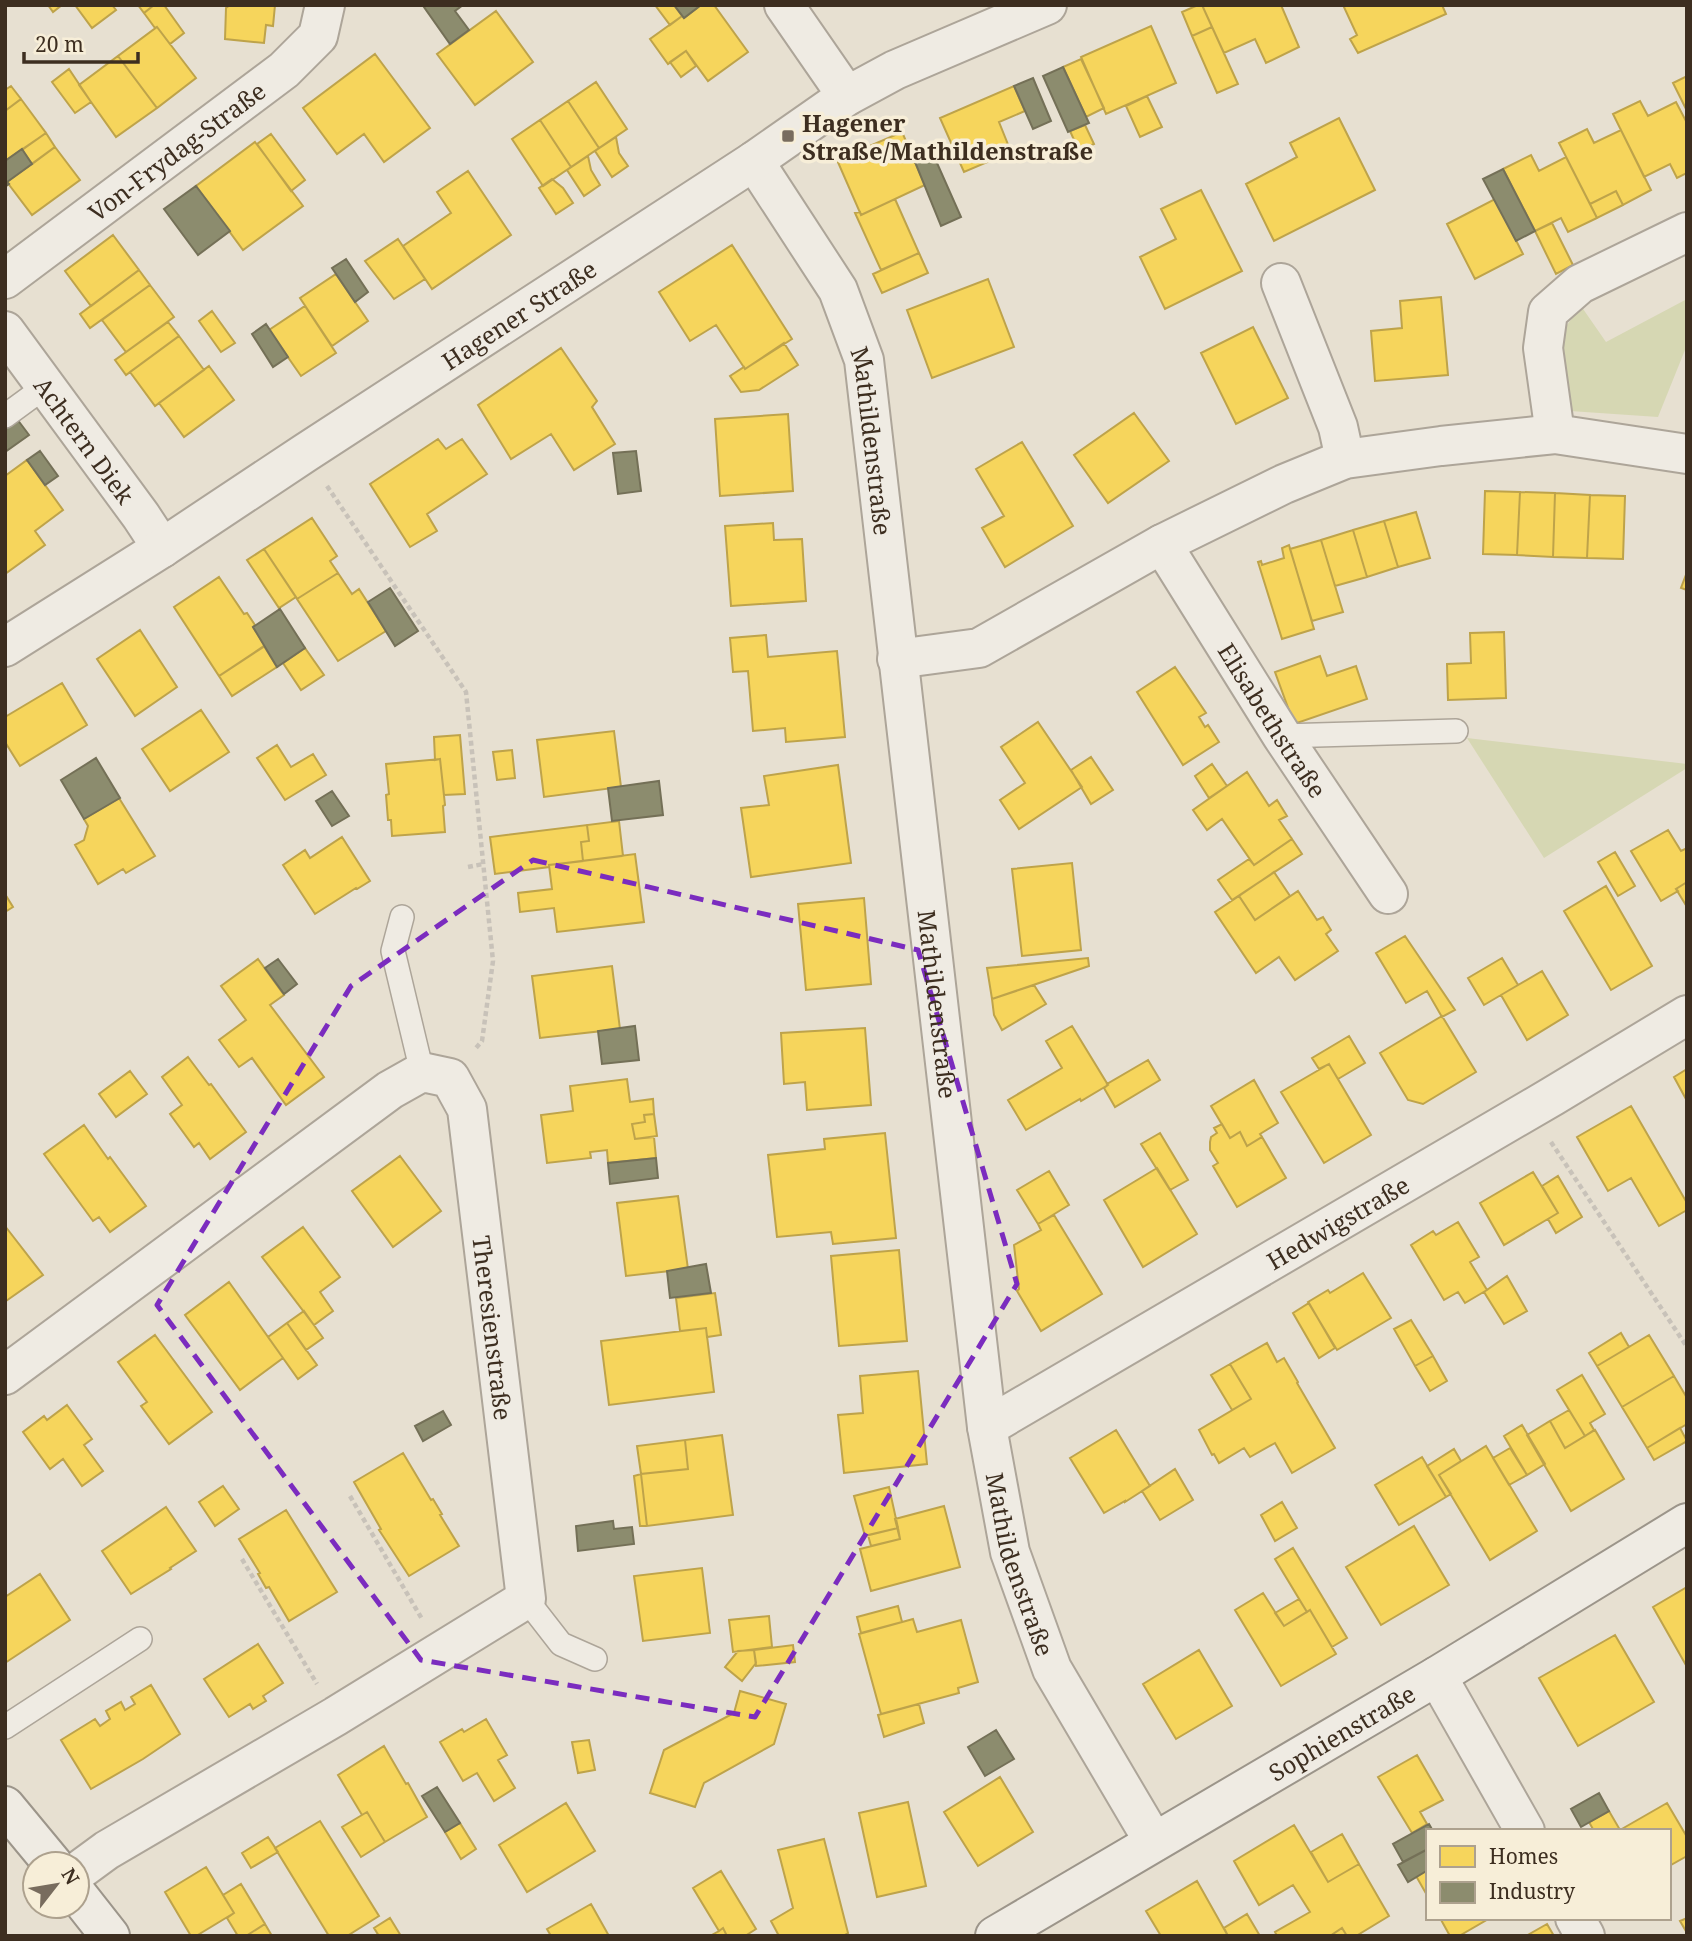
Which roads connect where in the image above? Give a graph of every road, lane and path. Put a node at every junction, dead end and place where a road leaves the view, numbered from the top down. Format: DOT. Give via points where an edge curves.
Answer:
graph roads {
  1 [pos="325,5"];
  2 [pos="783,5"];
  3 [pos="1047,5"];
  4 [pos="847,96"];
  5 [pos="754,161"];
  6 [pos="1687,232"];
  7 [pos="5,279"];
  8 [pos="1281,283"];
  9 [pos="5,331"];
  10 [pos="46,386"];
  11 [pos="5,416"];
  12 [pos="1555,434"];
  13 [pos="305,453"];
  14 [pos="1687,454"];
  15 [pos="1345,459"];
  16 [pos="1162,544"];
  17 [pos="162,548"];
  18 [pos="5,647"];
  19 [pos="897,659"];
  20 [pos="1456,731"];
  21 [pos="1282,736"];
  22 [pos="483,864"];
  23 [pos="468,867"];
  24 [pos="1388,894"];
  25 [pos="402,917"];
  26 [pos="1687,1015"];
  27 [pos="436,1075"];
  28 [pos="1529,1110"];
  29 [pos="1687,1348"];
  30 [pos="5,1375"];
  31 [pos="987,1427"];
  32 [pos="350,1496"];
  33 [pos="1687,1523"];
  34 [pos="242,1559"];
  35 [pos="526,1600"];
  36 [pos="140,1639"];
  37 [pos="441,1652"];
  38 [pos="595,1659"];
  39 [pos="1437,1676"];
  40 [pos="336,1716"];
  41 [pos="5,1727"];
  42 [pos="5,1806"];
  43 [pos="1524,1829"];
  44 [pos="1154,1843"];
  45 [pos="41,1850"];
  46 [pos="91,1862"];
  47 [pos="91,1912"];
  48 [pos="1576,1920"];
  49 [pos="110,1936"];
  50 [pos="995,1936"];
  51 [pos="1585,1936"];
  1 -- 7 [label="street, Von-Frydag-Straße" via="318,36 284,70"];
  2 -- 4 [label="street"];
  3 -- 4 [label="street, Hagener Straße" via="895,70"];
  4 -- 5 [label="street, Hagener Straße"];
  5 -- 13 [label="street, Hagener Straße"];
  5 -- 19 [label="street, Mathildenstraße" via="838,290 864,359"];
  6 -- 12 [label="street" via="1580,284 1548,312 1543,348"];
  8 -- 15 [label="street" via="1338,427"];
  9 -- 10 [label="street, Achtern Diek"];
  10 -- 11 [label="lane"];
  10 -- 17 [label="street, Achtern Diek"];
  12 -- 14 [label="street"];
  12 -- 15 [label="street"];
  13 -- 17 [label="street, Hagener Straße"];
  13 -- 22 [label="path" via="466,692"];
  15 -- 16 [label="street"];
  16 -- 19 [label="street" via="979,649"];
  16 -- 21 [label="street, Elisabethstraße"];
  17 -- 18 [label="street, Hagener Straße"];
  19 -- 31 [label="street, Mathildenstraße"];
  20 -- 21 [label="lane"];
  21 -- 24 [label="street, Elisabethstraße"];
  22 -- 23 [label="path"];
  22 -- 27 [label="path" via="493,961 482,1041"];
  25 -- 27 [label="lane" via="393,951"];
  26 -- 28 [label="street, Hedwigstraße"];
  27 -- 30 [label="street" via="390,1090"];
  27 -- 35 [label="street, Theresienstraße" via="467,1109"];
  28 -- 29 [label="path"];
  28 -- 31 [label="street, Hedwigstraße"];
  31 -- 44 [label="street, Mathildenstraße" via="1010,1552 1052,1669"];
  32 -- 37 [label="path"];
  33 -- 39 [label="street, Sophienstraße"];
  34 -- 40 [label="path"];
  35 -- 37 [label="street"];
  35 -- 38 [label="lane" via="561,1644"];
  36 -- 41 [label="lane"];
  37 -- 40 [label="street"];
  39 -- 43 [label="street"];
  39 -- 44 [label="street, Sophienstraße"];
  40 -- 46 [label="street"];
  42 -- 45 [label="street"];
  44 -- 50 [label="street, Sophienstraße"];
  47 -- 49 [label="street"];
  48 -- 51 [label="street"];
}
